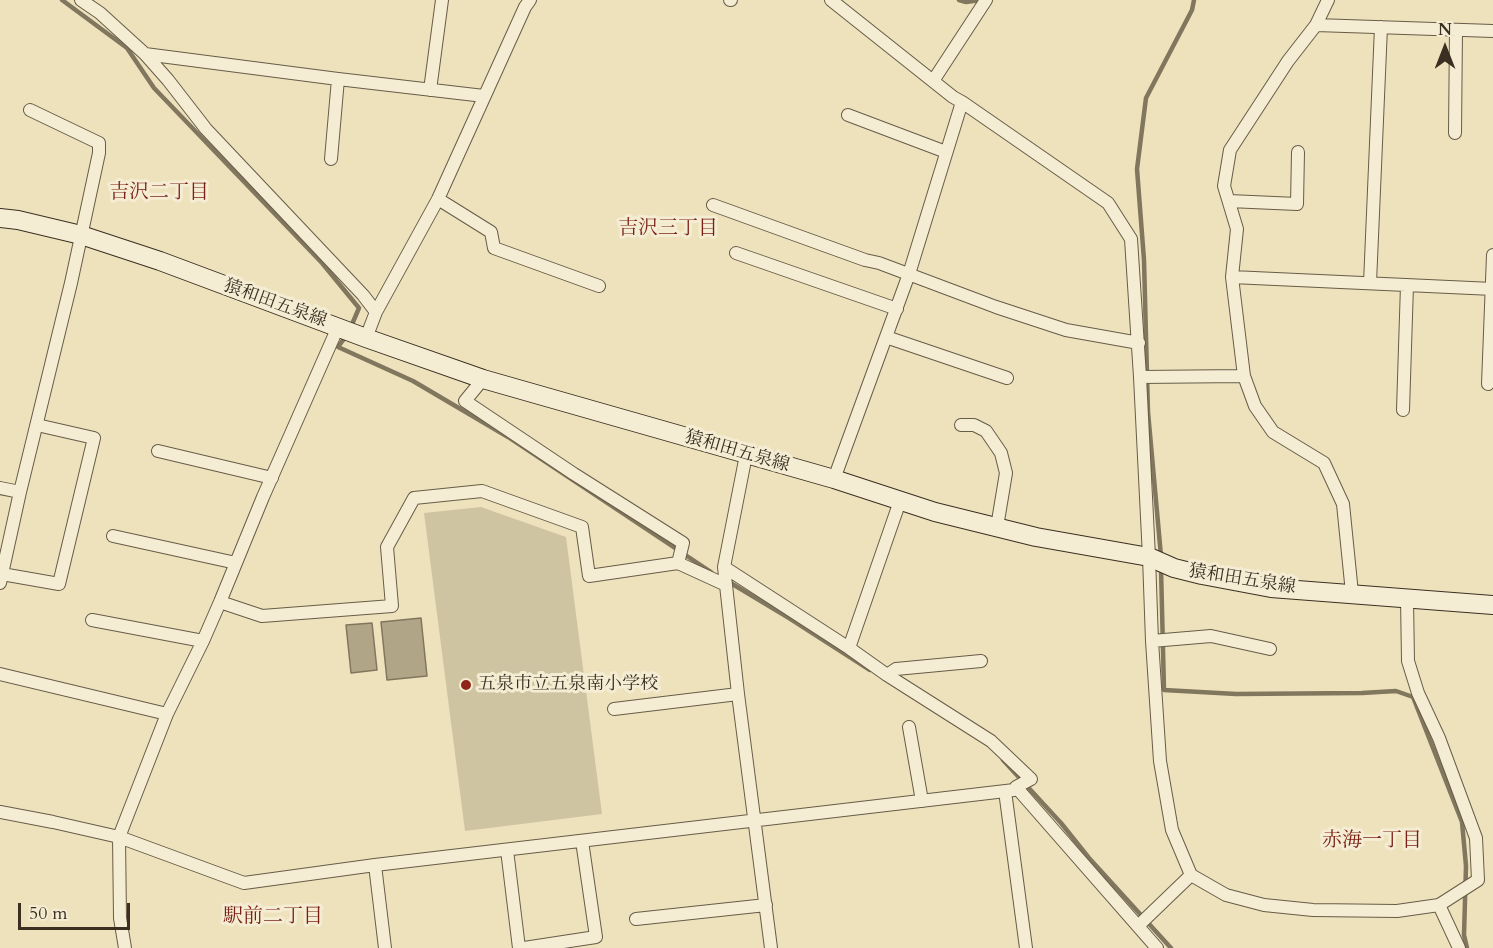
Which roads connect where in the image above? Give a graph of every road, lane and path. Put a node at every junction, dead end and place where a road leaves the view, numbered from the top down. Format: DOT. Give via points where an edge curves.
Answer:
graph roads {
  1 [pos="81,0"];
  2 [pos="102,0"];
  3 [pos="442,0"];
  4 [pos="530,0"];
  5 [pos="831,0"];
  6 [pos="1328,0"];
  7 [pos="984,3"];
  8 [pos="100,14"];
  9 [pos="1316,25"];
  10 [pos="1381,27"];
  11 [pos="1456,30"];
  12 [pos="1493,31"];
  13 [pos="145,54"];
  14 [pos="338,79"];
  15 [pos="933,81"];
  16 [pos="430,90"];
  17 [pos="484,96"];
  18 [pos="962,102"];
  19 [pos="30,110"];
  20 [pos="848,115"];
  21 [pos="1455,133"];
  22 [pos="1298,152"];
  23 [pos="946,153"];
  24 [pos="331,159"];
  25 [pos="438,198"];
  26 [pos="1229,201"];
  27 [pos="713,205"];
  28 [pos="0,218"];
  29 [pos="81,234"];
  30 [pos="736,253"];
  31 [pos="1493,255"];
  32 [pos="909,274"];
  33 [pos="1232,277"];
  34 [pos="1370,283"];
  35 [pos="1407,285"];
  36 [pos="599,286"];
  37 [pos="1493,289"];
  38 [pos="897,309"];
  39 [pos="376,312"];
  40 [pos="338,327"];
  41 [pos="886,337"];
  42 [pos="366,338"];
  43 [pos="1139,343"];
  44 [pos="1244,376"];
  45 [pos="1140,377"];
  46 [pos="1007,378"];
  47 [pos="483,379"];
  48 [pos="1488,384"];
  49 [pos="1403,410"];
  50 [pos="37,424"];
  51 [pos="960,425"];
  52 [pos="158,451"];
  53 [pos="746,454"];
  54 [pos="272,478"];
  55 [pos="834,479"];
  56 [pos="0,488"];
  57 [pos="20,492"];
  58 [pos="900,501"];
  59 [pos="997,527"];
  60 [pos="113,536"];
  61 [pos="1149,557"];
  62 [pos="236,563"];
  63 [pos="678,563"];
  64 [pos="724,567"];
  65 [pos="1,579"];
  66 [pos="726,585"];
  67 [pos="1352,593"];
  68 [pos="1407,599"];
  69 [pos="220,602"];
  70 [pos="1493,605"];
  71 [pos="92,620"];
  72 [pos="203,641"];
  73 [pos="1152,641"];
  74 [pos="849,648"];
  75 [pos="1270,649"];
  76 [pos="981,661"];
  77 [pos="0,674"];
  78 [pos="887,675"];
  79 [pos="738,694"];
  80 [pos="614,709"];
  81 [pos="167,714"];
  82 [pos="909,727"];
  83 [pos="1011,789"];
  84 [pos="922,801"];
  85 [pos="0,812"];
  86 [pos="754,820"];
  87 [pos="119,837"];
  88 [pos="582,841"];
  89 [pos="507,850"];
  90 [pos="375,865"];
  91 [pos="1191,875"];
  92 [pos="766,905"];
  93 [pos="1438,905"];
  94 [pos="636,919"];
  95 [pos="1138,926"];
  96 [pos="126,948"];
  97 [pos="385,948"];
  98 [pos="519,948"];
  99 [pos="524,948"];
  100 [pos="771,948"];
  101 [pos="1026,948"];
  102 [pos="1157,948"];
  103 [pos="1460,948"];
  1 -- 8 [label="street"];
  2 -- 8 [label="street"];
  3 -- 16 [label="street"];
  4 -- 17 [label="street"];
  5 -- 15 [label="street"];
  6 -- 9 [label="street"];
  7 -- 15 [label="street"];
  8 -- 13 [label="street"];
  9 -- 10 [label="street"];
  9 -- 26 [label="street" via="1230,150 1224,186"];
  10 -- 11 [label="street"];
  10 -- 34 [label="street"];
  11 -- 12 [label="street"];
  11 -- 21 [label="street"];
  13 -- 14 [label="street"];
  13 -- 39 [label="street" via="206,129"];
  14 -- 16 [label="street"];
  14 -- 24 [label="street"];
  15 -- 18 [label="street"];
  16 -- 17 [label="street"];
  17 -- 25 [label="street"];
  18 -- 23 [label="street"];
  18 -- 43 [label="street" via="1108,203 1131,238"];
  19 -- 29 [label="street" via="99,143"];
  20 -- 23 [label="street"];
  22 -- 26 [label="street" via="1296,204"];
  23 -- 32 [label="street"];
  25 -- 36 [label="street" via="491,232 494,248"];
  25 -- 39 [label="street"];
  26 -- 33 [label="street" via="1237,229"];
  27 -- 32 [label="street"];
  28 -- 29 [label="main road, 猿和田五泉線"];
  29 -- 40 [label="main road, 猿和田五泉線"];
  29 -- 50 [label="street"];
  30 -- 38 [label="street"];
  31 -- 37 [label="street"];
  32 -- 38 [label="street"];
  32 -- 43 [label="street" via="1066,330"];
  33 -- 34 [label="street"];
  33 -- 44 [label="street"];
  34 -- 35 [label="street"];
  35 -- 37 [label="street"];
  35 -- 49 [label="street"];
  37 -- 48 [label="street"];
  38 -- 41 [label="street"];
  39 -- 42 [label="street"];
  40 -- 42 [label="main road, 猿和田五泉線"];
  40 -- 54 [label="street"];
  41 -- 46 [label="street"];
  41 -- 55 [label="street"];
  42 -- 47 [label="main road, 猿和田五泉線"];
  43 -- 45 [label="street"];
  44 -- 45 [label="street"];
  44 -- 67 [label="street" via="1255,406 1273,432 1324,463 1343,504"];
  45 -- 61 [label="street"];
  47 -- 53 [label="main road, 猿和田五泉線"];
  47 -- 63 [label="street" via="465,401 683,543"];
  50 -- 57 [label="street"];
  50 -- 65 [label="street" via="94,438 60,584"];
  51 -- 59 [label="street" via="974,425 986,431 1001,453 1006,473"];
  52 -- 54 [label="street"];
  53 -- 55 [label="main road, 猿和田五泉線"];
  53 -- 64 [label="street"];
  54 -- 62 [label="street"];
  55 -- 58 [label="main road, 猿和田五泉線"];
  56 -- 57 [label="street"];
  57 -- 65 [label="street"];
  58 -- 59 [label="main road, 猿和田五泉線"];
  58 -- 74 [label="street"];
  59 -- 61 [label="main road, 猿和田五泉線"];
  60 -- 62 [label="street"];
  61 -- 67 [label="main road, 猿和田五泉線" via="1214,578 1272,588"];
  61 -- 73 [label="street"];
  62 -- 69 [label="street"];
  63 -- 66 [label="street"];
  63 -- 69 [label="street" via="589,576 582,527 482,491 414,498 387,547 392,606 262,616"];
  64 -- 66 [label="street"];
  64 -- 74 [label="street"];
  66 -- 79 [label="street"];
  67 -- 68 [label="main road, 猿和田五泉線"];
  68 -- 70 [label="main road, 猿和田五泉線"];
  68 -- 93 [label="street" via="1408,661 1476,838 1478,880"];
  69 -- 72 [label="street"];
  71 -- 72 [label="street"];
  72 -- 81 [label="street"];
  73 -- 75 [label="street" via="1211,636"];
  73 -- 91 [label="street" via="1161,761 1172,830"];
  74 -- 78 [label="street"];
  76 -- 78 [label="street" via="896,669"];
  77 -- 81 [label="street"];
  78 -- 83 [label="street" via="991,741 1031,779"];
  79 -- 80 [label="street"];
  79 -- 86 [label="street"];
  81 -- 87 [label="street"];
  82 -- 84 [label="street"];
  83 -- 84 [label="street"];
  83 -- 95 [label="street"];
  83 -- 101 [label="street"];
  84 -- 86 [label="street"];
  85 -- 87 [label="street"];
  86 -- 88 [label="street"];
  86 -- 92 [label="street"];
  87 -- 90 [label="street" via="244,883"];
  87 -- 96 [label="street" via="120,918"];
  88 -- 89 [label="street"];
  88 -- 99 [label="street" via="596,938"];
  89 -- 90 [label="street"];
  89 -- 98 [label="street"];
  90 -- 97 [label="street"];
  91 -- 93 [label="street" via="1226,895 1264,905 1397,911"];
  91 -- 95 [label="street"];
  92 -- 94 [label="street"];
  92 -- 100 [label="street"];
  93 -- 103 [label="street"];
  95 -- 102 [label="street"];
}
